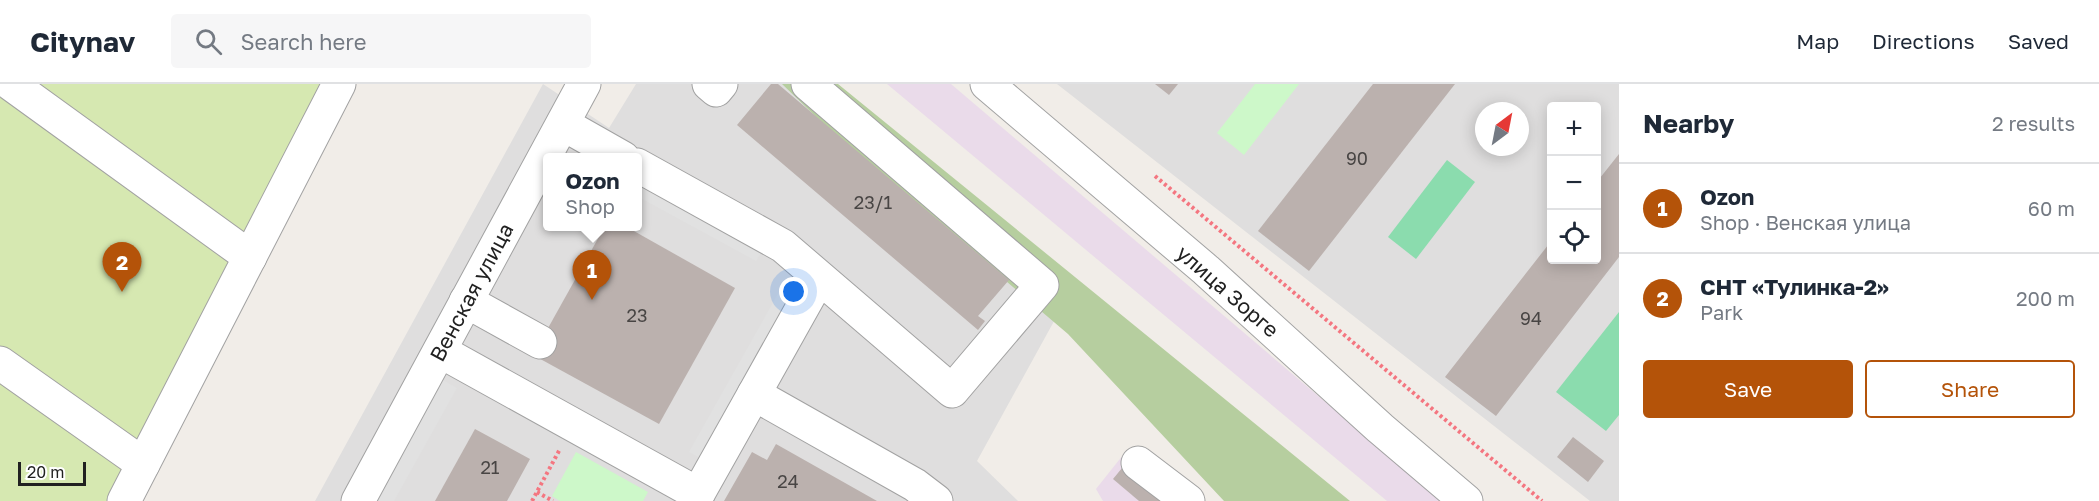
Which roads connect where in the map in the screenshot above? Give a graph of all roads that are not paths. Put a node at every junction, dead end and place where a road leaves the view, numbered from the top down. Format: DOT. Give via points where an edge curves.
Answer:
graph roads {
  1 [pos="11,84"];
  2 [pos="339,84"];
  3 [pos="584,84"];
  4 [pos="709,84"];
  5 [pos="721,84"];
  6 [pos="808,84"];
  7 [pos="987,84"];
  8 [pos="562,124"];
  9 [pos="546,153"];
  10 [pos="614,153"];
  11 [pos="543,159"];
  12 [pos="642,168"];
  13 [pos="250,257"];
  14 [pos="819,278"];
  15 [pos="466,302"];
  16 [pos="540,342"];
  17 [pos="440,351"];
  18 [pos="0,363"];
  19 [pos="754,394"];
  20 [pos="1138,463"];
  21 [pos="143,464"];
  22 [pos="696,497"];
  23 [pos="124,501"];
  24 [pos="358,501"];
  25 [pos="936,501"];
  26 [pos="1188,501"];
  27 [pos="1467,501"];
  1 -- 13 [label="street"];
  2 -- 13 [label="street"];
  3 -- 8 [label="street, Венская улица"];
  4 -- 5 [label="street" via="716,90"];
  6 -- 14 [label="street" via="1042,285 952,391"];
  7 -- 27 [label="street, улица Зорге" via="1206,270"];
  8 -- 9 [label="street, Венская улица"];
  8 -- 10 [label="street"];
  11 -- 15 [label="street, Венская улица"];
  12 -- 14 [label="street" via="783,246"];
  13 -- 21 [label="street"];
  14 -- 19 [label="street"];
  15 -- 16 [label="street"];
  15 -- 17 [label="street, Венская улица"];
  17 -- 22 [label="street"];
  17 -- 24 [label="street, Венская улица"];
  18 -- 21 [label="street"];
  19 -- 22 [label="street"];
  19 -- 25 [label="street" via="915,484"];
  20 -- 26 [label="street"];
  21 -- 23 [label="street"];
}
